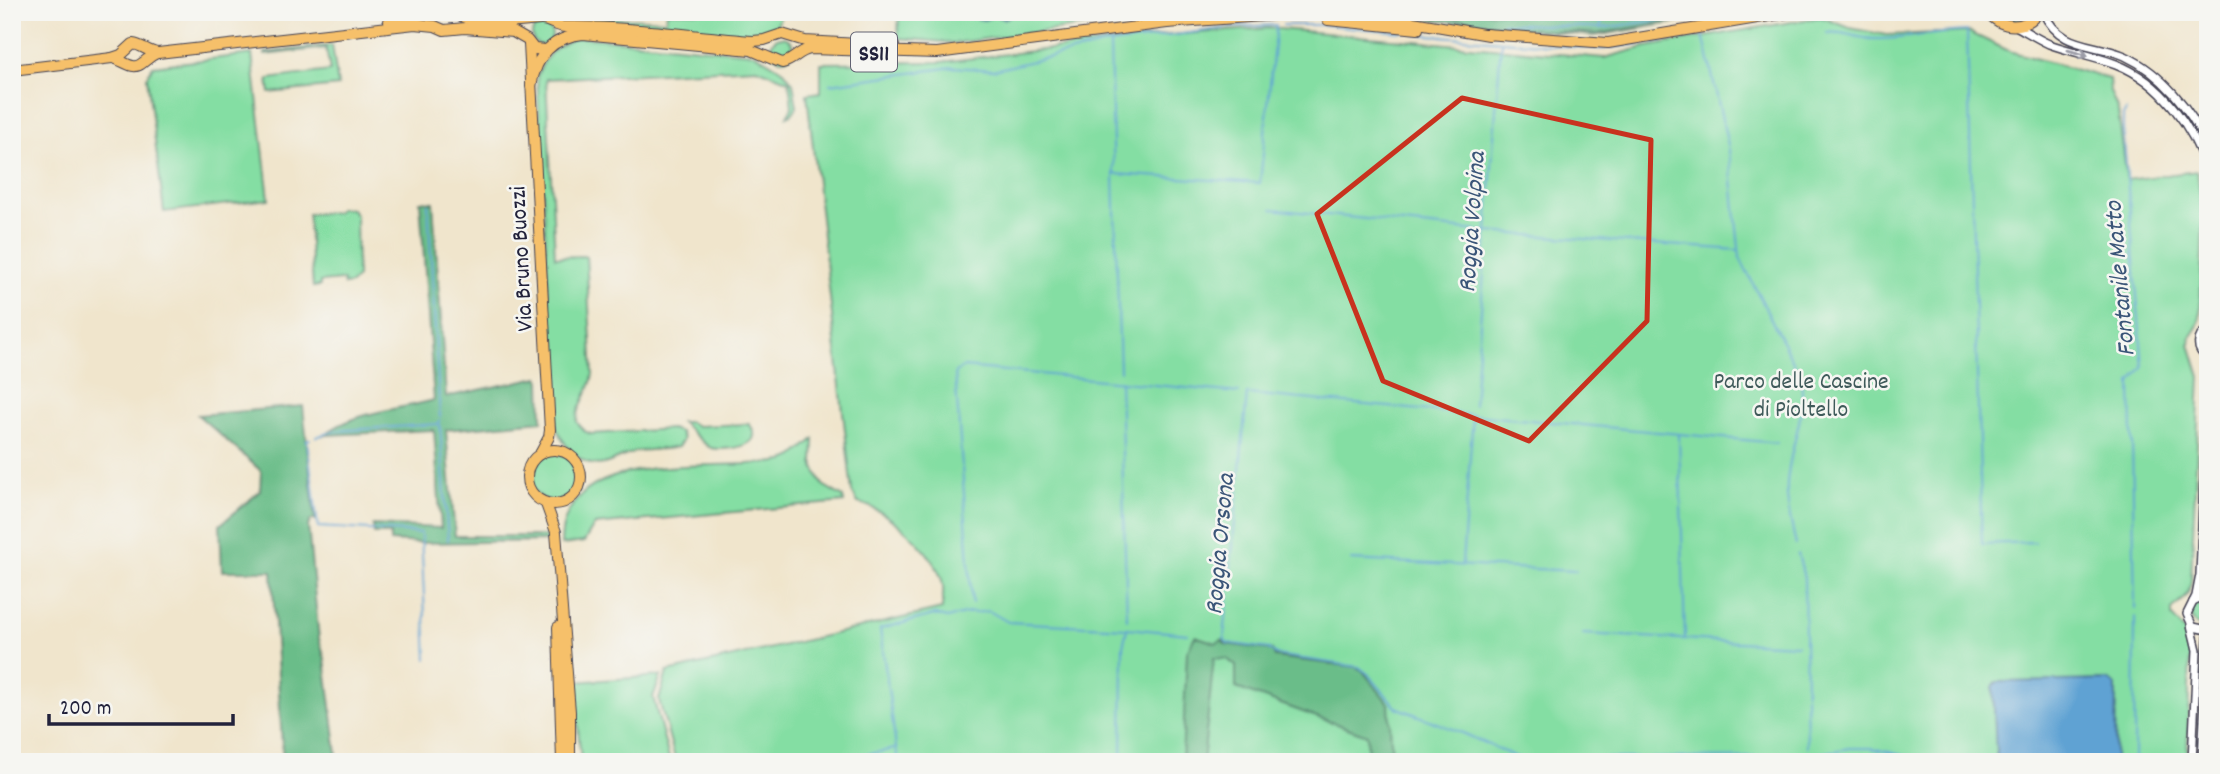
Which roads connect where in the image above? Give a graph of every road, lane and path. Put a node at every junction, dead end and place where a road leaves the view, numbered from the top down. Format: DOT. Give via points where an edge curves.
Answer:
graph roads {
  1 [pos="433,12"];
  2 [pos="1794,12"];
  3 [pos="1988,12"];
  4 [pos="2041,12"];
  5 [pos="456,13"];
  6 [pos="533,22"];
  7 [pos="552,25"];
  8 [pos="435,26"];
  9 [pos="2016,26"];
  10 [pos="452,28"];
  11 [pos="333,33"];
  12 [pos="773,37"];
  13 [pos="791,37"];
  14 [pos="528,42"];
  15 [pos="555,42"];
  16 [pos="546,50"];
  17 [pos="954,50"];
  18 [pos="796,54"];
  19 [pos="145,55"];
  20 [pos="124,57"];
  21 [pos="771,59"];
  22 [pos="12,70"];
  23 [pos="531,86"];
  24 [pos="2208,146"];
  25 [pos="2208,172"];
  26 [pos="2207,327"];
  27 [pos="2206,357"];
  28 [pos="2208,374"];
  29 [pos="2208,382"];
  30 [pos="550,430"];
  31 [pos="564,452"];
  32 [pos="540,454"];
  33 [pos="567,501"];
  34 [pos="546,504"];
  35 [pos="556,532"];
  36 [pos="559,578"];
  37 [pos="2208,599"];
  38 [pos="2193,602"];
  39 [pos="2191,625"];
  40 [pos="2208,629"];
  41 [pos="2208,638"];
  42 [pos="562,762"];
  43 [pos="570,762"];
  44 [pos="2192,762"];
  45 [pos="2202,762"];
  1 -- 8 [label="main road"];
  1 -- 11 [label="main road"];
  2 -- 17 [label="main road, SS11" via="1608,43 1489,34 1331,13 1167,23"];
  3 -- 9 [label="main road" via="2000,23"];
  4 -- 9 [label="main road"];
  4 -- 24 [label="street" via="2065,38 2124,56 2153,75 2183,105"];
  5 -- 6 [label="main road, SS11" via="479,22"];
  5 -- 10 [label="main road, SS11"];
  6 -- 7 [label="main road, SS11" via="544,20"];
  6 -- 14 [label="main road" via="527,29"];
  7 -- 12 [label="main road, SS11" via="754,41"];
  7 -- 15 [label="main road"];
  8 -- 10 [label="main road"];
  8 -- 11 [label="main road"];
  9 -- 25 [label="street, one-way" via="2047,43 2119,65 2149,83 2188,128"];
  10 -- 14 [label="main road" via="507,30"];
  11 -- 19 [label="main road"];
  12 -- 13 [label="main road, SS11"];
  12 -- 21 [label="main road" via="767,48"];
  13 -- 17 [label="main road, SS11"];
  13 -- 18 [label="main road"];
  14 -- 16 [label="main road" via="537,50"];
  14 -- 23 [label="main road, Via Bruno Buozzi"];
  15 -- 16 [label="main road, SS11"];
  15 -- 21 [label="main road, SS11" via="576,34 593,34 751,50"];
  16 -- 23 [label="main road, Via Bruno Buozzi"];
  17 -- 18 [label="main road, SS11" via="906,53 814,48"];
  18 -- 21 [label="main road, SS11" via="785,63"];
  19 -- 20 [label="main road" via="135,67"];
  19 -- 20 [label="main road" via="133,44"];
  20 -- 22 [label="main road"];
  23 -- 30 [label="main road, Via Bruno Buozzi"];
  26 -- 27 [label="street" via="2198,344"];
  27 -- 28 [label="street"];
  29 -- 38 [label="street" via="2200,575"];
  30 -- 31 [label="main road, Via Bruno Buozzi"];
  30 -- 32 [label="main road, Via Bruno Buozzi"];
  31 -- 32 [label="main road"];
  31 -- 33 [label="main road" via="581,475 578,490"];
  32 -- 34 [label="main road" via="530,464 526,481 534,496"];
  33 -- 34 [label="main road"];
  33 -- 35 [label="main road"];
  34 -- 35 [label="main road"];
  35 -- 36 [label="main road"];
  36 -- 42 [label="main road"];
  36 -- 43 [label="main road"];
  37 -- 38 [label="street"];
  38 -- 39 [label="street" via="2187,614"];
  39 -- 40 [label="street"];
  39 -- 44 [label="street" via="2197,650"];
  41 -- 45 [label="street"];
}
